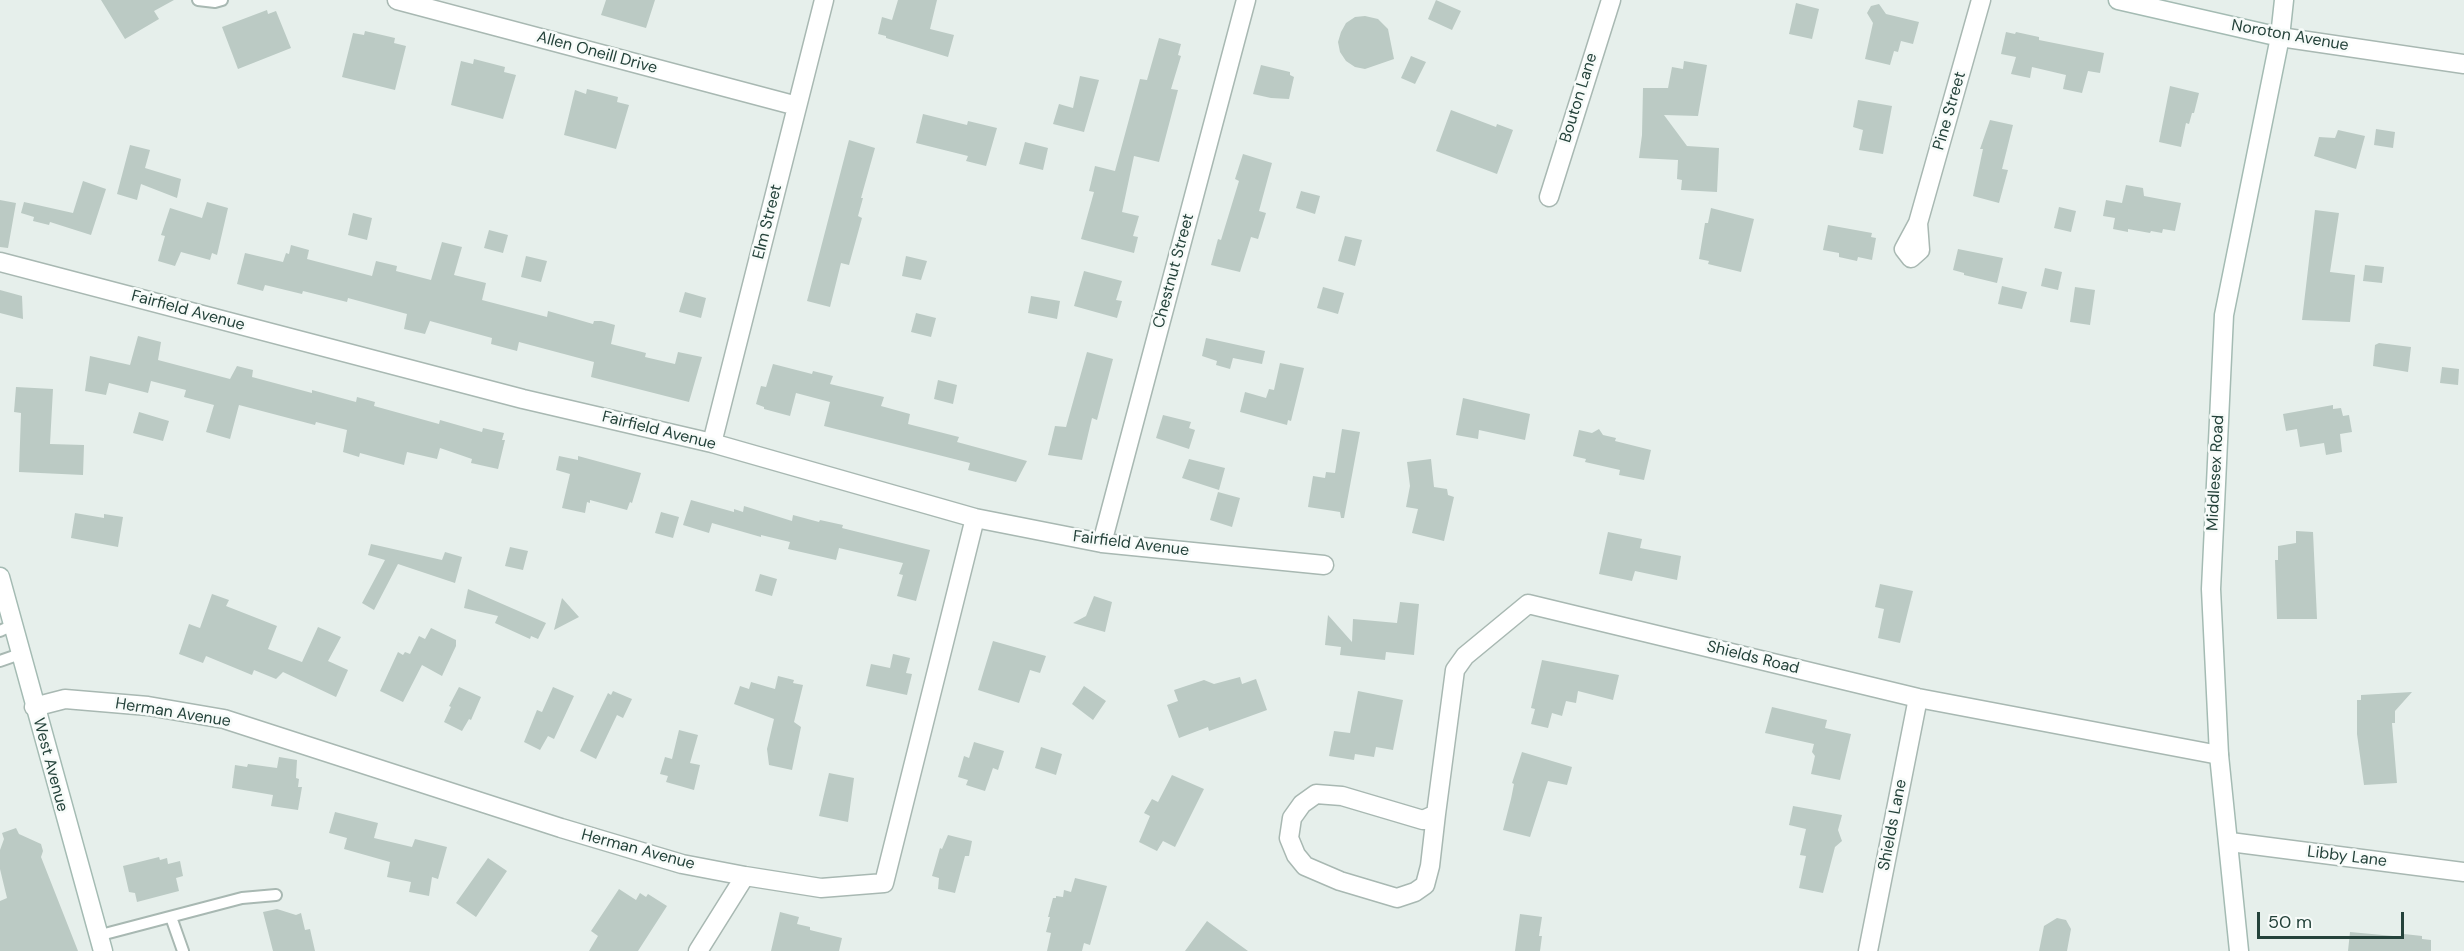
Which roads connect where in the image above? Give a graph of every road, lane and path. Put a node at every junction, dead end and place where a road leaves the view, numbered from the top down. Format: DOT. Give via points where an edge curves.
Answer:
graph roads {
  1 [pos="198,0"];
  2 [pos="222,0"];
  3 [pos="397,0"];
  4 [pos="824,0"];
  5 [pos="1246,0"];
  6 [pos="1611,0"];
  7 [pos="1981,0"];
  8 [pos="2118,0"];
  9 [pos="2284,0"];
  10 [pos="446,6"];
  11 [pos="2280,37"];
  12 [pos="2464,64"];
  13 [pos="797,106"];
  14 [pos="1549,197"];
  15 [pos="1918,223"];
  16 [pos="0,262"];
  17 [pos="712,443"];
  18 [pos="975,518"];
  19 [pos="1102,543"];
  20 [pos="1324,565"];
  21 [pos="0,577"];
  22 [pos="6,628"];
  23 [pos="20,654"];
  24 [pos="0,661"];
  25 [pos="1918,698"];
  26 [pos="34,707"];
  27 [pos="2219,755"];
  28 [pos="1436,814"];
  29 [pos="2230,842"];
  30 [pos="2464,872"];
  31 [pos="745,876"];
  32 [pos="276,895"];
  33 [pos="171,917"];
  34 [pos="100,944"];
  35 [pos="183,951"];
  36 [pos="698,951"];
  37 [pos="1868,951"];
  38 [pos="2239,951"];
  1 -- 2 [label="lane"];
  3 -- 10 [label="street, Allen Oneill Drive"];
  4 -- 13 [label="street, Elm Street"];
  5 -- 19 [label="street, Chestnut Street"];
  6 -- 14 [label="street, Bouton Lane"];
  7 -- 15 [label="street, Pine Street"];
  8 -- 11 [label="street, Noroton Avenue"];
  9 -- 11 [label="street, Middlesex Road"];
  10 -- 13 [label="street, Allen Oneill Drive"];
  11 -- 12 [label="street, Noroton Avenue"];
  11 -- 27 [label="street, Middlesex Road" via="2224,315 2211,590"];
  13 -- 17 [label="street, Elm Street"];
  16 -- 17 [label="street, Fairfield Avenue" via="511,396"];
  17 -- 18 [label="street, Fairfield Avenue"];
  18 -- 19 [label="street, Fairfield Avenue"];
  18 -- 31 [label="street, Herman Avenue" via="884,883 821,888"];
  19 -- 20 [label="street, Fairfield Avenue"];
  21 -- 22 [label="street, West Avenue"];
  22 -- 23 [label="street, West Avenue"];
  23 -- 24 [label="lane"];
  23 -- 26 [label="street, West Avenue"];
  25 -- 27 [label="street, Shields Road"];
  25 -- 28 [label="street, Shields Road" via="1528,604 1465,656 1455,670"];
  25 -- 37 [label="street, Shields Lane"];
  26 -- 31 [label="street, Herman Avenue" via="65,699 148,706 224,719 561,828 682,864"];
  26 -- 34 [label="street, West Avenue"];
  27 -- 29 [label="street, Middlesex Road"];
  28 -- 28 [label="street, Shields Road" via="1423,820 1342,796 1316,794 1292,818 1289,838 1305,866 1397,898 1425,885"];
  29 -- 30 [label="street, Libby Lane"];
  29 -- 38 [label="street, Middlesex Road"];
  31 -- 36 [label="street"];
  32 -- 33 [label="lane" via="242,897"];
  33 -- 34 [label="lane"];
  33 -- 35 [label="lane"];
}
